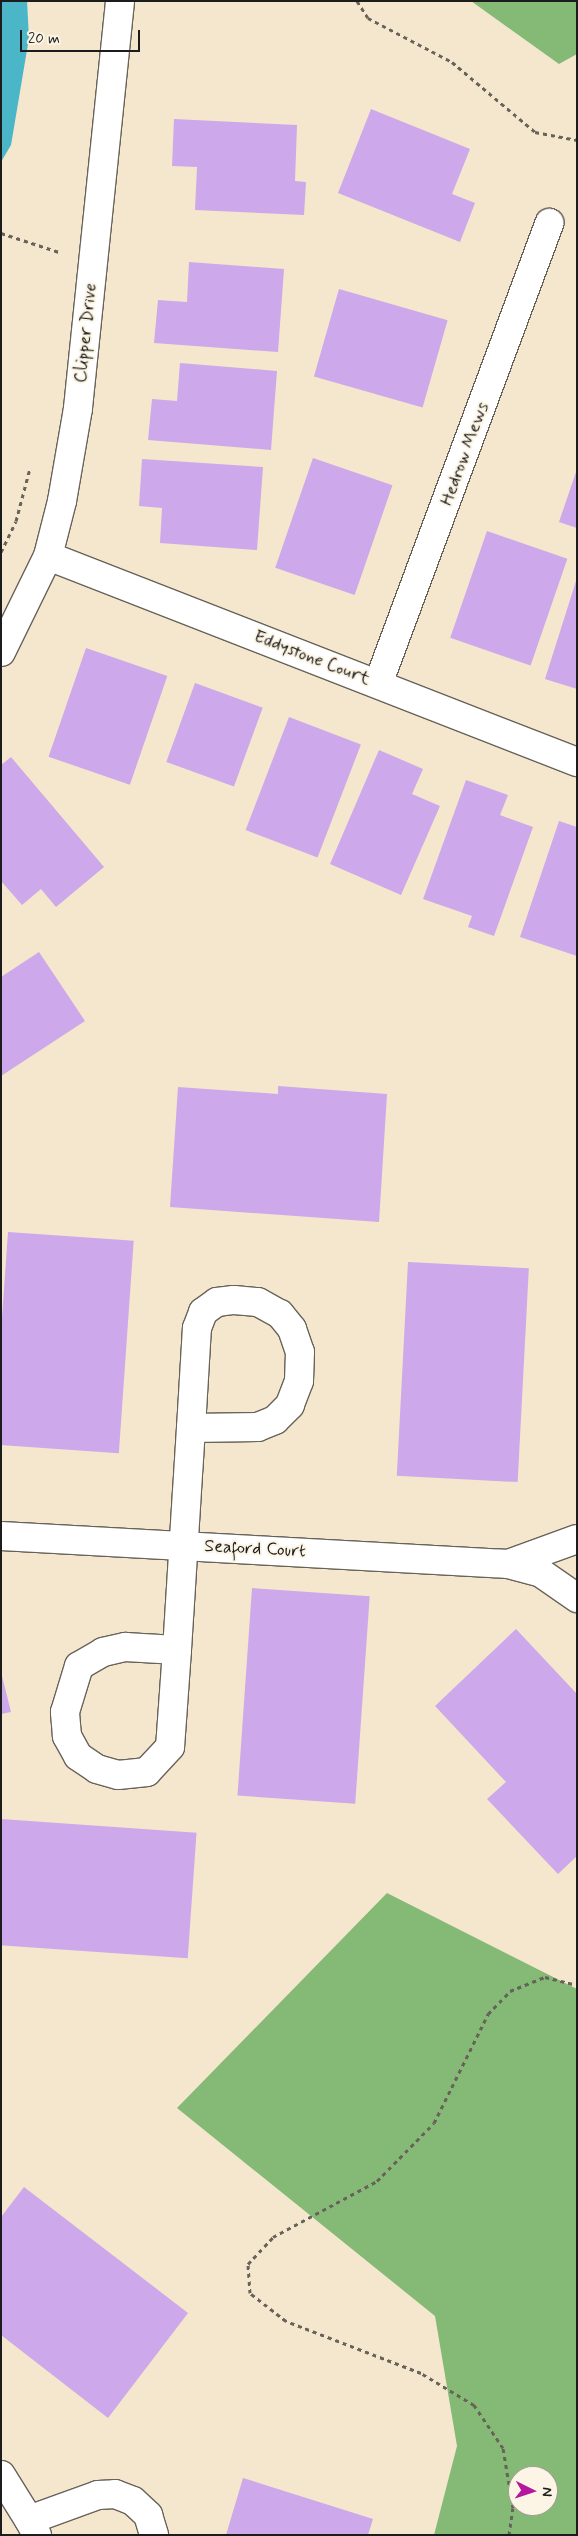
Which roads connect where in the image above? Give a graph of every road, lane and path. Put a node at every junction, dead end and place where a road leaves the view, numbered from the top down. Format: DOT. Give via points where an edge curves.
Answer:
graph roads {
  1 [pos="120,1"];
  2 [pos="357,1"];
  3 [pos="577,140"];
  4 [pos="549,223"];
  5 [pos="1,233"];
  6 [pos="60,243"];
  7 [pos="59,252"];
  8 [pos="58,262"];
  9 [pos="33,456"];
  10 [pos="1,552"];
  11 [pos="48,556"];
  12 [pos="1,652"];
  13 [pos="378,684"];
  14 [pos="577,762"];
  15 [pos="191,1428"];
  16 [pos="1,1536"];
  17 [pos="577,1539"];
  18 [pos="184,1545"];
  19 [pos="508,1564"];
  20 [pos="577,1598"];
  21 [pos="177,1650"];
  22 [pos="577,1986"];
  23 [pos="1,2475"];
  24 [pos="33,2527"];
  25 [pos="154,2535"];
  26 [pos="508,2535"];
  1 -- 11 [label="street, Clipper Drive" via="78,408"];
  2 -- 3 [label="path" via="368,18 452,62 534,132"];
  4 -- 13 [label="street, Hedrow Mews"];
  5 -- 7 [label="path"];
  6 -- 7 [label="path"];
  7 -- 8 [label="path"];
  9 -- 10 [label="path" via="16,521"];
  11 -- 12 [label="street, Clipper Drive"];
  11 -- 13 [label="street, Eddystone Court"];
  13 -- 14 [label="street, Eddystone Court"];
  15 -- 15 [label="street" via="258,1427 275,1420 290,1405 300,1382 300,1352 292,1329 280,1314 258,1302 234,1300 217,1302 203,1312 197,1328"];
  15 -- 18 [label="street"];
  16 -- 18 [label="street, Seaford Court"];
  17 -- 19 [label="street, Seaford Court"];
  18 -- 19 [label="street, Seaford Court"];
  18 -- 21 [label="street"];
  19 -- 20 [label="street, Seaford Court" via="541,1573"];
  21 -- 21 [label="street" via="170,1747 160,1764 147,1772 118,1775 97,1770 78,1756 67,1736 65,1712 78,1666 103,1652 125,1647"];
  22 -- 26 [label="path" via="545,1977 510,1991 488,2014 434,2123 377,2181 273,2237 248,2264 250,2294 286,2321 421,2373 474,2405 503,2448 513,2508"];
  23 -- 24 [label="street"];
  24 -- 25 [label="street" via="98,2495 114,2494 133,2501 148,2515"];
}
